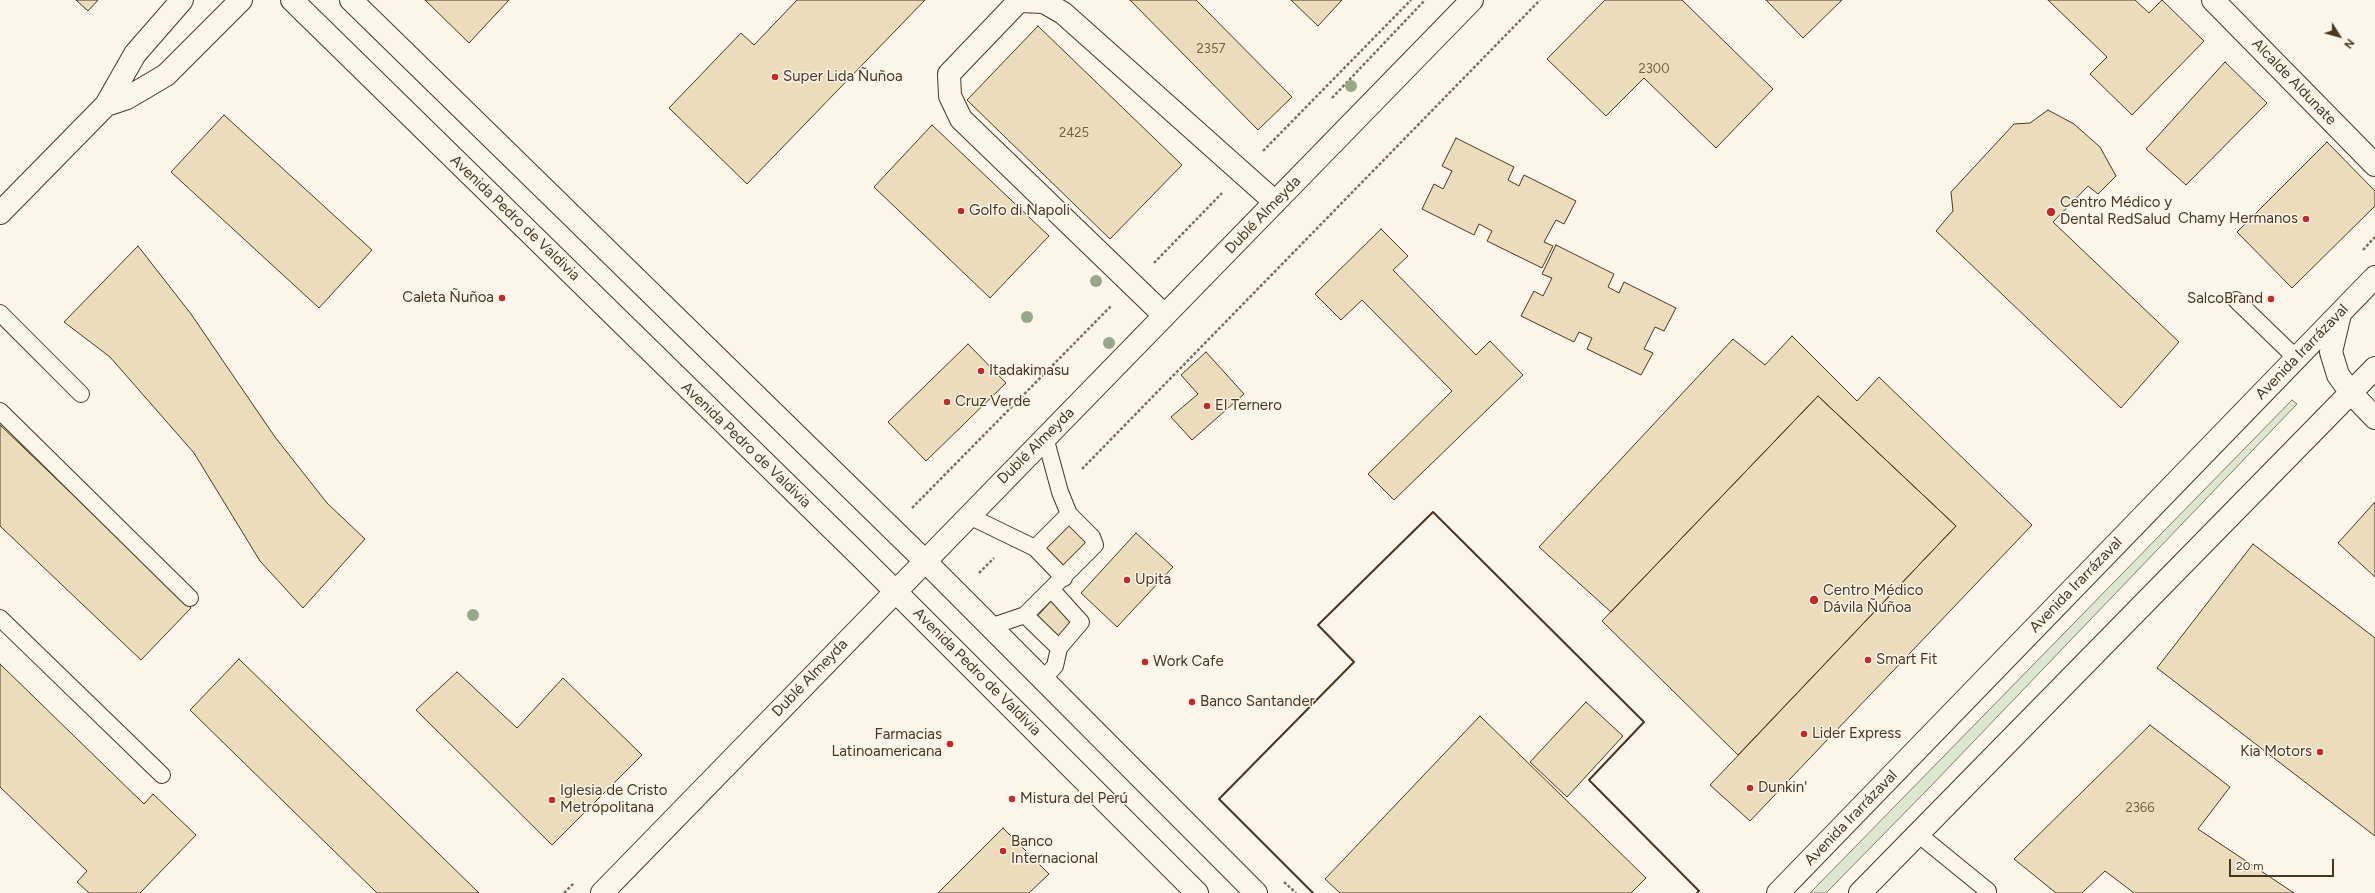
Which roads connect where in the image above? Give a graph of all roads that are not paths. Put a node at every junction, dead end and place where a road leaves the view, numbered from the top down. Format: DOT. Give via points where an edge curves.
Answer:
graph roads {
  1 [pos="182,0"];
  2 [pos="241,0"];
  3 [pos="292,0"];
  4 [pos="351,0"];
  5 [pos="1472,0"];
  6 [pos="2213,0"];
  7 [pos="106,105"];
  8 [pos="2375,165"];
  9 [pos="1275,202"];
  10 [pos="0,213"];
  11 [pos="2375,277"];
  12 [pos="2236,300"];
  13 [pos="2341,311"];
  14 [pos="0,314"];
  15 [pos="1164,315"];
  16 [pos="2296,358"];
  17 [pos="2375,368"];
  18 [pos="2351,393"];
  19 [pos="81,394"];
  20 [pos="0,411"];
  21 [pos="2375,418"];
  22 [pos="1045,437"];
  23 [pos="1069,514"];
  24 [pos="968,515"];
  25 [pos="1035,548"];
  26 [pos="924,560"];
  27 [pos="1064,578"];
  28 [pos="895,590"];
  29 [pos="1052,590"];
  30 [pos="190,598"];
  31 [pos="1025,615"];
  32 [pos="0,618"];
  33 [pos="990,627"];
  34 [pos="1059,648"];
  35 [pos="1042,680"];
  36 [pos="162,774"];
  37 [pos="1918,834"];
  38 [pos="1988,891"];
  39 [pos="602,893"];
  40 [pos="1197,893"];
  41 [pos="1256,893"];
  42 [pos="1778,893"];
  43 [pos="1860,893"];
  1 -- 7 [label="main road" via="134,54"];
  2 -- 7 [label="main road" via="166,75 126,98"];
  3 -- 28 [label="main road, Avenida Pedro de Valdivia"];
  4 -- 26 [label="main road"];
  5 -- 9 [label="main road, Dublé Almeyda"];
  6 -- 8 [label="main road, Alcalde Aldunate"];
  7 -- 10 [label="main road"];
  9 -- 15 [label="main road, Dublé Almeyda"];
  9 -- 15 [label="main road" via="1063,12 1044,2 1019,1 949,74 950,96 961,119"];
  11 -- 13 [label="main road, Avenida Irarrázaval"];
  12 -- 16 [label="lane"];
  13 -- 16 [label="main road, Avenida Irarrázaval"];
  13 -- 18 [label="main road" via="2335,329 2332,352 2338,375"];
  14 -- 19 [label="lane"];
  15 -- 22 [label="main road, Dublé Almeyda"];
  16 -- 42 [label="main road, Avenida Irarrázaval"];
  17 -- 18 [label="main road"];
  18 -- 21 [label="main road"];
  18 -- 37 [label="main road"];
  20 -- 30 [label="lane"];
  22 -- 23 [label="lane" via="1060,492"];
  22 -- 24 [label="main road, Dublé Almeyda"];
  23 -- 25 [label="lane"];
  23 -- 27 [label="lane" via="1092,537 1095,545"];
  24 -- 25 [label="lane"];
  24 -- 26 [label="main road, Dublé Almeyda"];
  25 -- 27 [label="lane"];
  26 -- 28 [label="main road, Dublé Almeyda"];
  26 -- 33 [label="main road"];
  27 -- 29 [label="lane"];
  28 -- 39 [label="main road, Dublé Almeyda"];
  28 -- 40 [label="main road, Avenida Pedro de Valdivia"];
  29 -- 31 [label="lane"];
  29 -- 34 [label="lane" via="1081,622"];
  31 -- 33 [label="lane"];
  31 -- 34 [label="lane"];
  32 -- 36 [label="lane"];
  33 -- 35 [label="main road"];
  34 -- 35 [label="lane" via="1055,666"];
  35 -- 41 [label="main road"];
  37 -- 38 [label="lane"];
  37 -- 43 [label="main road"];
}
